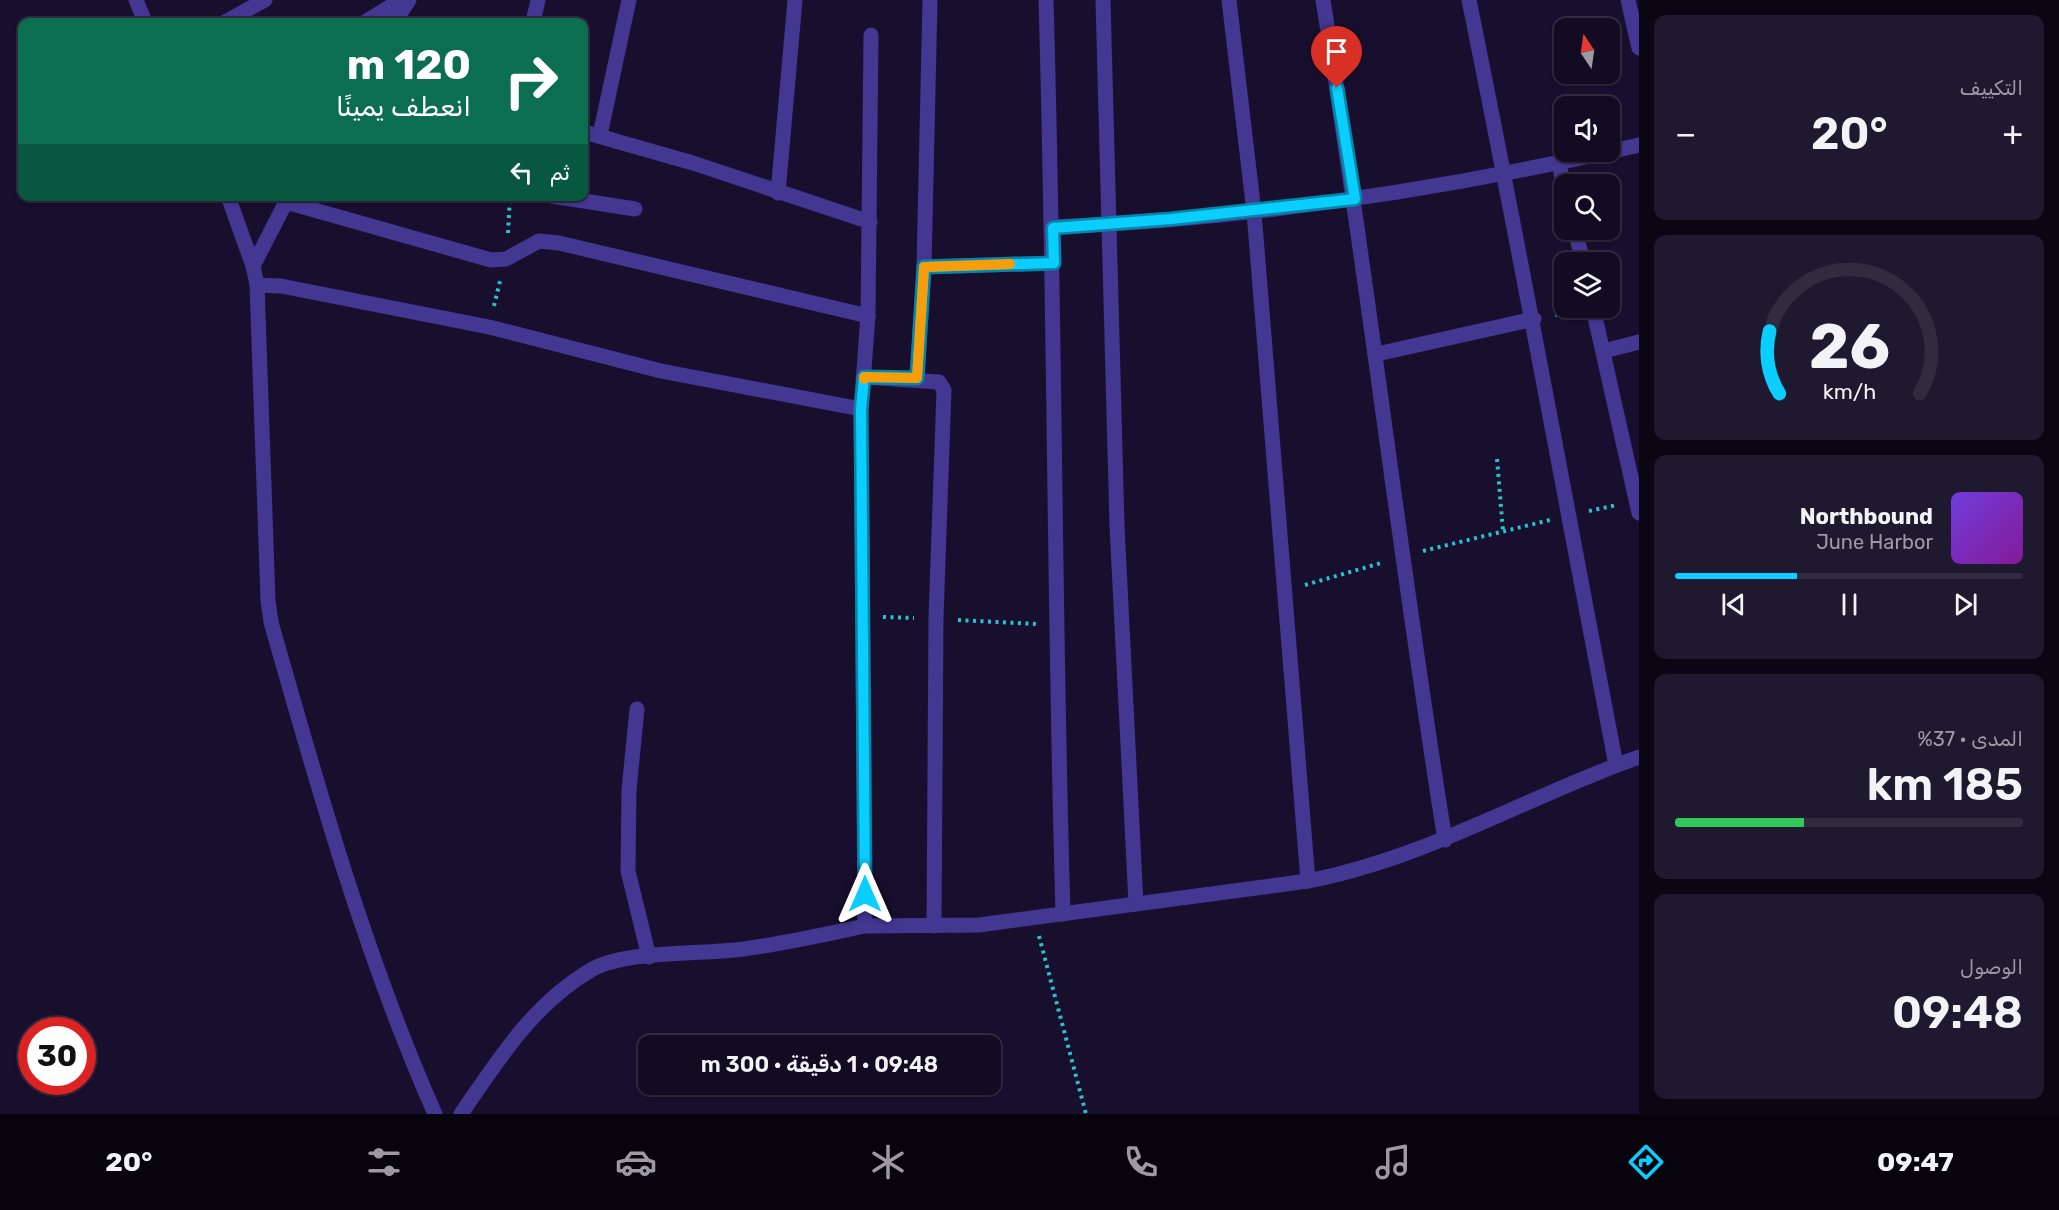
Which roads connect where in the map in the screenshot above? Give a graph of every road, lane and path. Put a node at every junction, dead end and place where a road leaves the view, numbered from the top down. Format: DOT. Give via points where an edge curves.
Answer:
graph roads {
  1 [pos="136,0"];
  2 [pos="265,0"];
  3 [pos="401,0"];
  4 [pos="409,0"];
  5 [pos="538,0"];
  6 [pos="629,0"];
  7 [pos="795,0"];
  8 [pos="930,0"];
  9 [pos="1046,0"];
  10 [pos="1103,0"];
  11 [pos="1228,0"];
  12 [pos="1323,0"];
  13 [pos="1469,0"];
  14 [pos="1628,0"];
  15 [pos="143,18"];
  16 [pos="232,18"];
  17 [pos="372,18"];
  18 [pos="398,18"];
  19 [pos="534,18"];
  20 [pos="871,35"];
  21 [pos="1639,48"];
  22 [pos="588,133"];
  23 [pos="600,135"];
  24 [pos="1639,145"];
  25 [pos="1559,163"];
  26 [pos="1504,173"];
  27 [pos="1561,174"];
  28 [pos="778,193"];
  29 [pos="1355,199"];
  30 [pos="230,201"];
  31 [pos="287,201"];
  32 [pos="295,201"];
  33 [pos="510,201"];
  34 [pos="584,201"];
  35 [pos="635,209"];
  36 [pos="1254,212"];
  37 [pos="870,222"];
  38 [pos="1110,225"];
  39 [pos="1053,228"];
  40 [pos="506,259"];
  41 [pos="1054,263"];
  42 [pos="253,266"];
  43 [pos="924,267"];
  44 [pos="257,285"];
  45 [pos="1554,315"];
  46 [pos="868,316"];
  47 [pos="1596,318"];
  48 [pos="1534,319"];
  49 [pos="489,327"];
  50 [pos="1639,342"];
  51 [pos="1604,351"];
  52 [pos="1377,354"];
  53 [pos="864,377"];
  54 [pos="917,378"];
  55 [pos="861,409"];
  56 [pos="1497,459"];
  57 [pos="1639,513"];
  58 [pos="1402,557"];
  59 [pos="1285,591"];
  60 [pos="637,709"];
  61 [pos="1639,757"];
  62 [pos="1616,765"];
  63 [pos="1444,840"];
  64 [pos="1308,881"];
  65 [pos="1136,904"];
  66 [pos="1063,914"];
  67 [pos="1035,918"];
  68 [pos="865,926"];
  69 [pos="934,926"];
  70 [pos="649,957"];
  71 [pos="435,1114"];
  72 [pos="461,1114"];
  73 [pos="1086,1114"];
  1 -- 15 [label="street"];
  2 -- 16 [label="street"];
  3 -- 17 [label="street"];
  4 -- 18 [label="street"];
  5 -- 19 [label="street"];
  6 -- 23 [label="street"];
  7 -- 28 [label="street"];
  8 -- 43 [label="street"];
  9 -- 39 [label="street"];
  10 -- 38 [label="street"];
  11 -- 36 [label="street"];
  12 -- 29 [label="street"];
  13 -- 26 [label="street"];
  14 -- 21 [label="street"];
  20 -- 37 [label="street"];
  22 -- 23 [label="street"];
  23 -- 28 [label="street"];
  24 -- 25 [label="street"];
  25 -- 26 [label="street"];
  25 -- 27 [label="street"];
  26 -- 29 [label="street"];
  26 -- 48 [label="street"];
  28 -- 37 [label="street"];
  29 -- 36 [label="street"];
  29 -- 52 [label="street"];
  30 -- 42 [label="street"];
  31 -- 42 [label="street"];
  32 -- 40 [label="street" via="491,260"];
  33 -- 40 [label="path"];
  34 -- 35 [label="street"];
  36 -- 38 [label="street"];
  36 -- 59 [label="street"];
  37 -- 46 [label="street"];
  38 -- 39 [label="street"];
  38 -- 65 [label="street" via="1117,516"];
  39 -- 41 [label="street"];
  40 -- 46 [label="street" via="539,241 559,243"];
  40 -- 49 [label="path"];
  41 -- 43 [label="street"];
  41 -- 66 [label="street"];
  42 -- 44 [label="street"];
  43 -- 54 [label="street"];
  44 -- 49 [label="street" via="281,286"];
  44 -- 71 [label="street" via="268,600 272,622 327,818 379,972"];
  45 -- 48 [label="path"];
  46 -- 53 [label="street"];
  47 -- 51 [label="street"];
  48 -- 52 [label="street"];
  48 -- 62 [label="street" via="1552,435"];
  49 -- 55 [label="street" via="661,371"];
  50 -- 51 [label="street"];
  51 -- 57 [label="street"];
  52 -- 58 [label="street"];
  53 -- 54 [label="street"];
  53 -- 55 [label="street"];
  54 -- 69 [label="street" via="939,381 944,390 936,618"];
  55 -- 68 [label="street"];
  56 -- 58 [label="path" via="1503,531"];
  58 -- 59 [label="path"];
  58 -- 63 [label="street"];
  59 -- 64 [label="street"];
  60 -- 70 [label="street" via="629,790 629,884"];
  61 -- 62 [label="street"];
  62 -- 63 [label="street"];
  63 -- 64 [label="street" via="1352,873"];
  64 -- 65 [label="street"];
  65 -- 66 [label="street"];
  66 -- 67 [label="street"];
  67 -- 69 [label="street"];
  67 -- 73 [label="path"];
  68 -- 69 [label="street"];
  68 -- 70 [label="street" via="736,950"];
  70 -- 72 [label="street" via="620,960 592,969 553,998 511,1041"];
}
